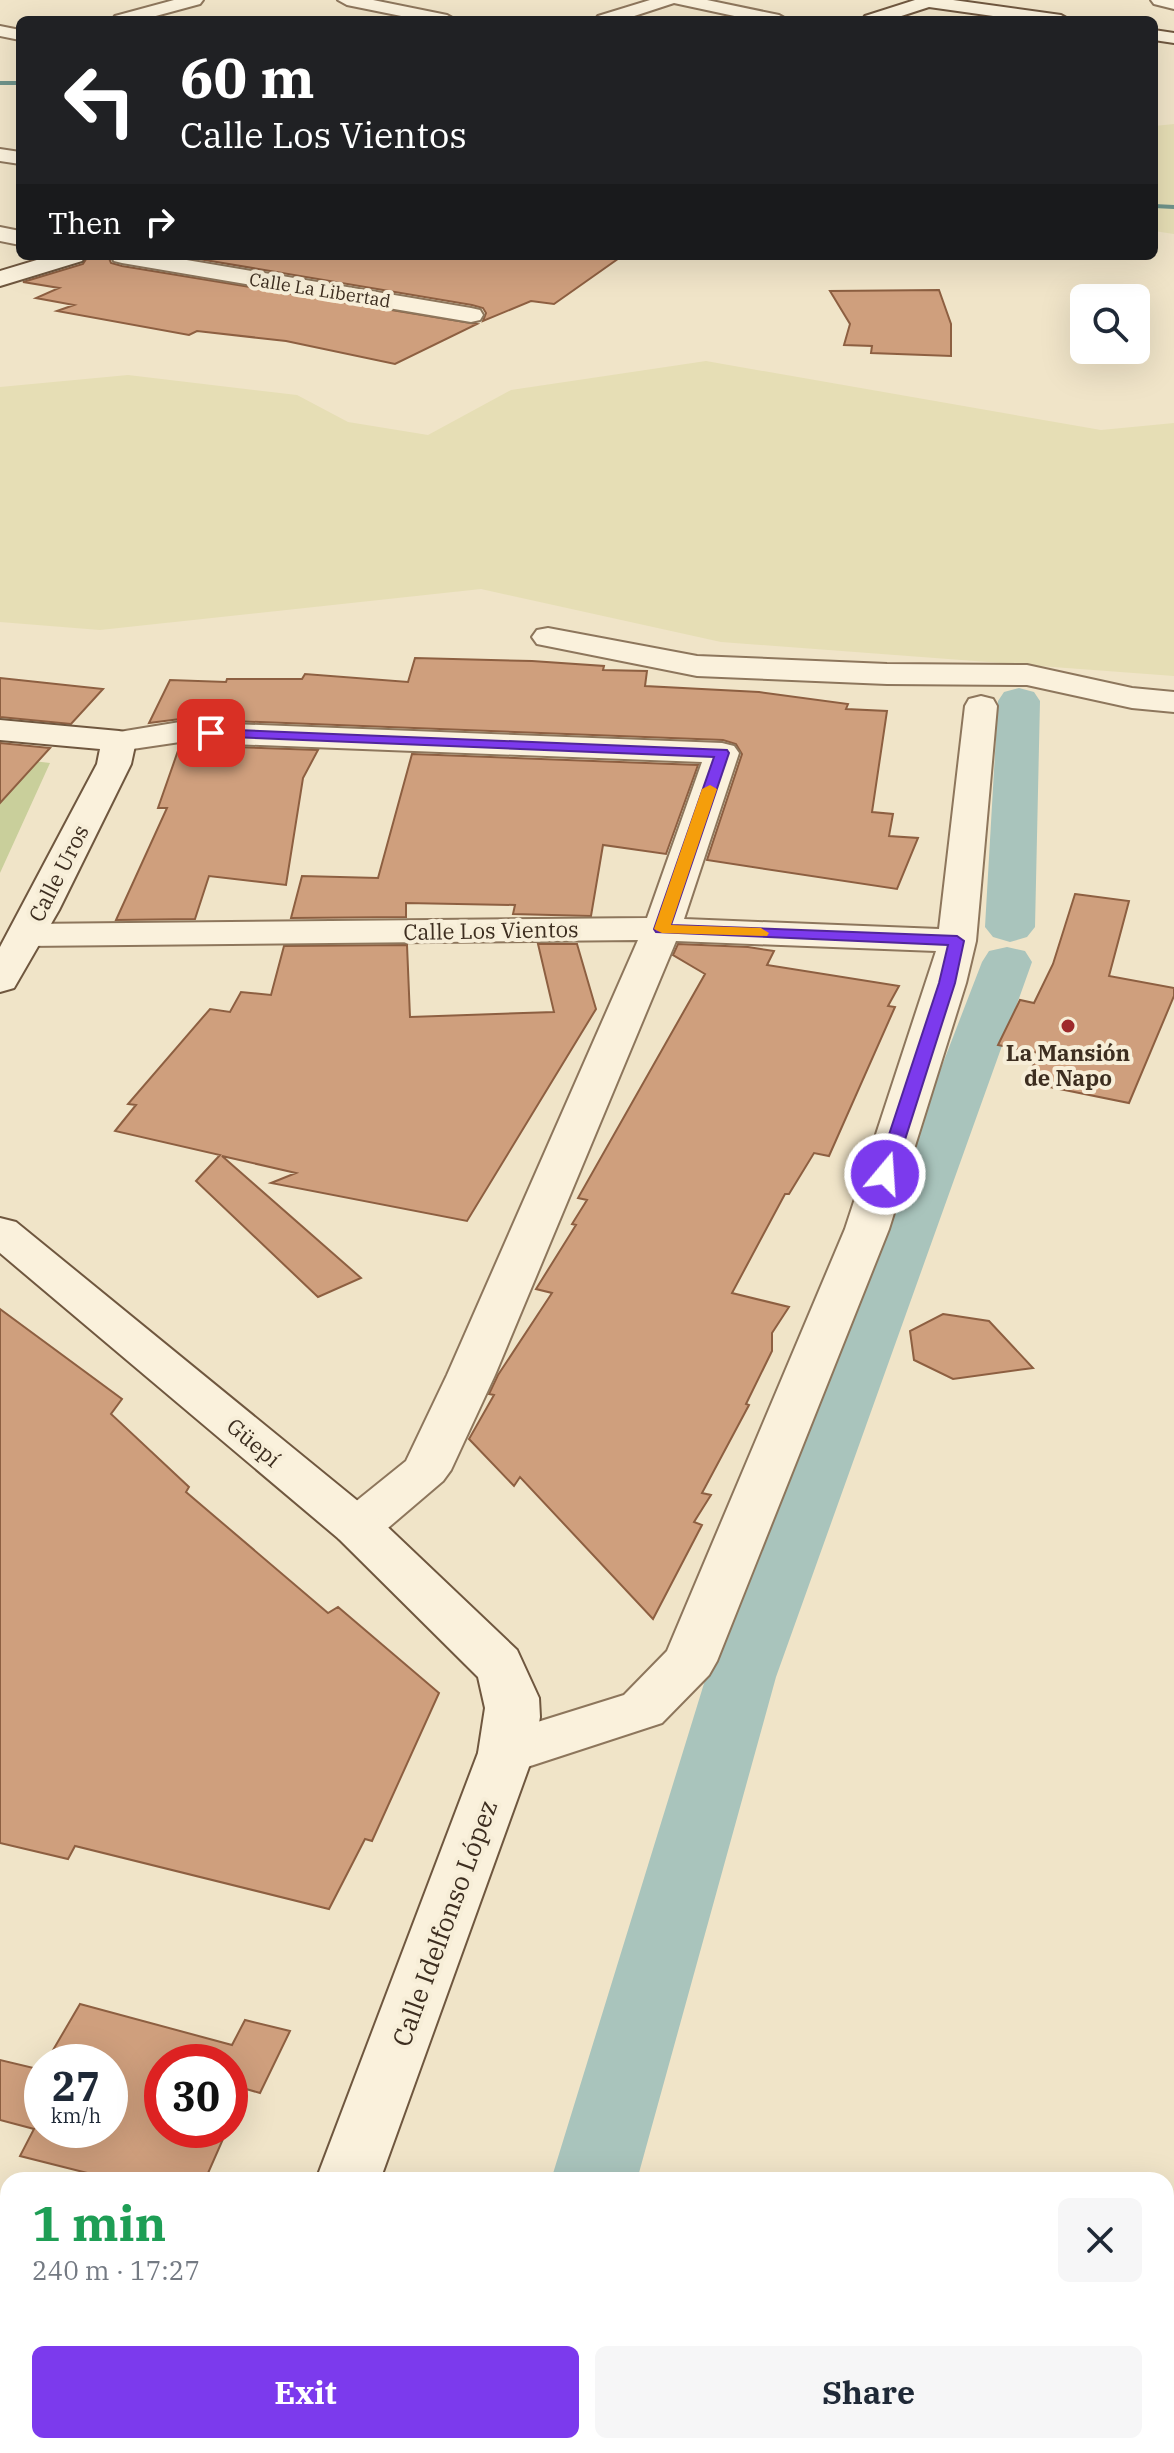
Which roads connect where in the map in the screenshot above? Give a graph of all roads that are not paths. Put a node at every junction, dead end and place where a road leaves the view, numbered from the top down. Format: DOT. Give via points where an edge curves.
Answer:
graph roads {
  1 [pos="194,0"];
  2 [pos="347,0"];
  3 [pos="423,0"];
  4 [pos="668,0"];
  5 [pos="681,0"];
  6 [pos="1160,0"];
  7 [pos="928,1"];
  8 [pos="1174,4"];
  9 [pos="392,9"];
  10 [pos="136,16"];
  11 [pos="367,16"];
  12 [pos="427,16"];
  13 [pos="617,16"];
  14 [pos="759,16"];
  15 [pos="883,16"];
  16 [pos="1033,16"];
  17 [pos="61,260"];
  18 [pos="146,260"];
  19 [pos="0,279"];
  20 [pos="471,315"];
  21 [pos="548,637"];
  22 [pos="1174,702"];
  23 [pos="981,706"];
  24 [pos="0,730"];
  25 [pos="116,752"];
  26 [pos="662,929"];
  27 [pos="26,935"];
  28 [pos="957,941"];
  29 [pos="0,980"];
  30 [pos="0,1231"];
  31 [pos="357,1527"];
  32 [pos="498,1664"];
  33 [pos="506,1753"];
  34 [pos="351,2172"];
  1 -- 10 [label="street"];
  2 -- 9 [label="street"];
  3 -- 9 [label="street"];
  4 -- 13 [label="street"];
  5 -- 14 [label="street"];
  6 -- 8 [label="street"];
  7 -- 15 [label="street"];
  7 -- 16 [label="street"];
  9 -- 11 [label="street"];
  9 -- 12 [label="street"];
  17 -- 19 [label="street"];
  18 -- 20 [label="street, Calle La Libertad"];
  21 -- 22 [label="street" via="697,666 1027,675"];
  23 -- 28 [label="street"];
  24 -- 25 [label="street"];
  25 -- 26 [label="street" via="180,732 722,753"];
  25 -- 27 [label="street, Calle Uros"];
  26 -- 27 [label="street, Calle Los Vientos"];
  26 -- 28 [label="street, Calle Los Vientos"];
  26 -- 31 [label="street" via="426,1470"];
  27 -- 29 [label="street, Calle Uros"];
  28 -- 33 [label="street" via="867,1229 690,1661 643,1709"];
  30 -- 31 [label="street, Güepí"];
  31 -- 32 [label="street, Güepí"];
  32 -- 33 [label="street, Calle Idelfonso López" via="515,1705"];
  33 -- 34 [label="street, Calle Idelfonso López"];
}
